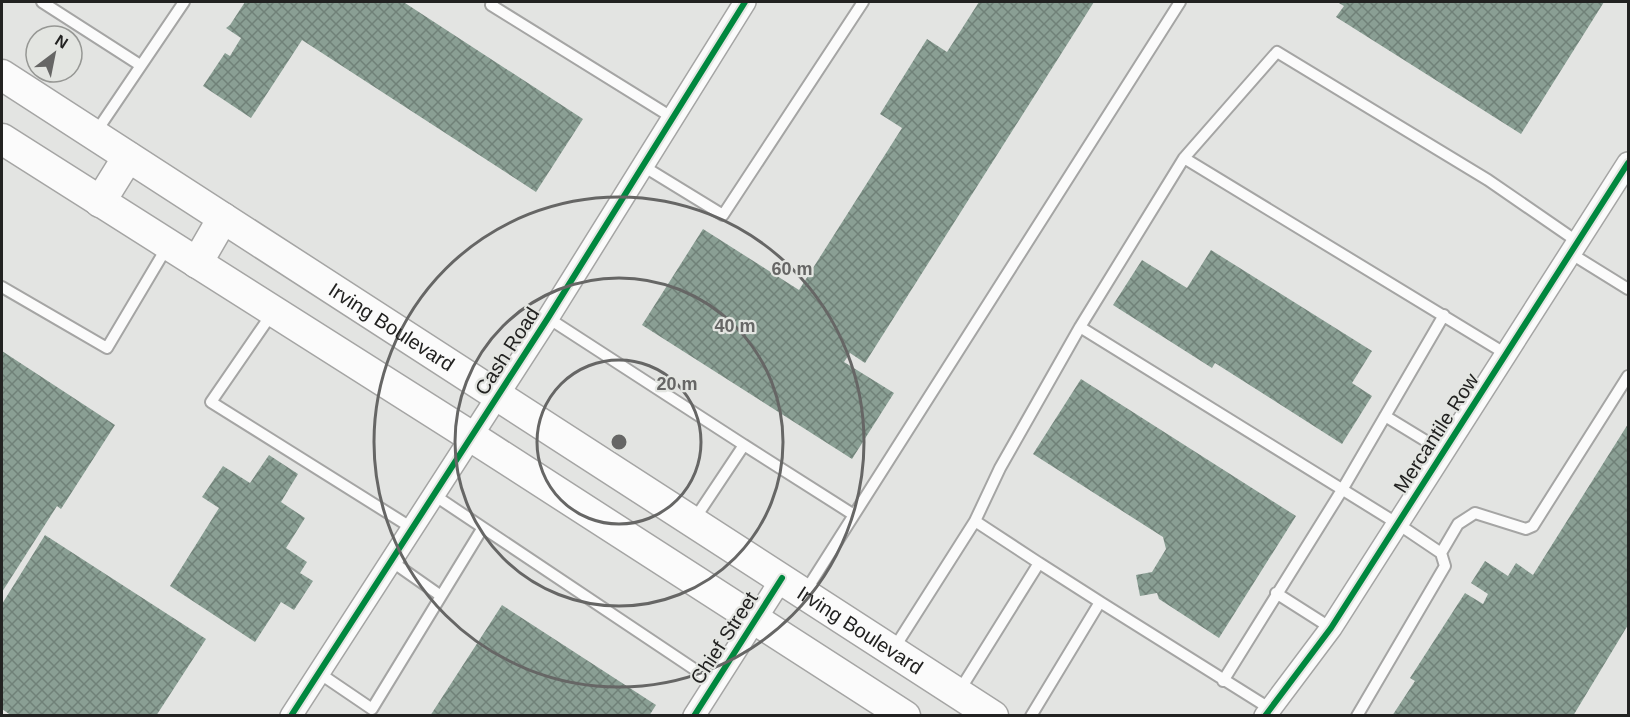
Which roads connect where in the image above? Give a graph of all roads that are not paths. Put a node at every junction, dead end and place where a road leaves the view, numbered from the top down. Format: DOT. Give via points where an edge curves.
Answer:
graph roads {
  1 [pos="42,2"];
  2 [pos="184,2"];
  3 [pos="493,2"];
  4 [pos="745,2"];
  5 [pos="863,2"];
  6 [pos="1180,2"];
  7 [pos="140,66"];
  8 [pos="2,75"];
  9 [pos="673,118"];
  10 [pos="94,135"];
  11 [pos="2,139"];
  12 [pos="128,157"];
  13 [pos="1184,158"];
  14 [pos="1629,163"];
  15 [pos="643,166"];
  16 [pos="100,202"];
  17 [pos="223,218"];
  18 [pos="168,245"];
  19 [pos="1574,248"];
  20 [pos="197,263"];
  21 [pos="2,287"];
  22 [pos="1629,289"];
  23 [pos="273,311"];
  24 [pos="1444,315"];
  25 [pos="548,318"];
  26 [pos="1080,327"];
  27 [pos="1506,354"];
  28 [pos="1629,376"];
  29 [pos="498,394"];
  30 [pos="1385,416"];
  31 [pos="472,437"];
  32 [pos="744,445"];
  33 [pos="1444,452"];
  34 [pos="1342,490"];
  35 [pos="434,495"];
  36 [pos="854,515"];
  37 [pos="694,520"];
  38 [pos="975,521"];
  39 [pos="1398,524"];
  40 [pos="412,528"];
  41 [pos="482,529"];
  42 [pos="1441,553"];
  43 [pos="391,561"];
  44 [pos="1040,563"];
  45 [pos="793,585"];
  46 [pos="1276,593"];
  47 [pos="441,596"];
  48 [pos="1100,602"];
  49 [pos="755,620"];
  50 [pos="1331,628"];
  51 [pos="893,650"];
  52 [pos="318,673"];
  53 [pos="1223,681"];
  54 [pos="715,683"];
  55 [pos="958,693"];
  56 [pos="1267,712"];
  57 [pos="696,714"];
  58 [pos="291,716"];
  59 [pos="905,716"];
  60 [pos="993,716"];
  61 [pos="1031,716"];
  62 [pos="1357,716"];
  1 -- 7 [label="lane"];
  2 -- 7 [label="lane"];
  3 -- 9 [label="lane" via="491,5"];
  4 -- 9 [label="street, Cash Road"];
  5 -- 15 [label="lane" via="723,215"];
  6 -- 36 [label="lane"];
  7 -- 10 [label="lane"];
  8 -- 10 [label="main road, Irving Boulevard"];
  9 -- 15 [label="street, Cash Road"];
  10 -- 12 [label="main road, Irving Boulevard"];
  11 -- 16 [label="main road"];
  12 -- 16 [label="main road"];
  12 -- 17 [label="main road, Irving Boulevard"];
  13 -- 19 [label="lane" via="1277,52 1488,180"];
  13 -- 24 [label="lane"];
  13 -- 26 [label="lane"];
  14 -- 19 [label="street, Mercantile Row"];
  15 -- 25 [label="street, Cash Road"];
  16 -- 18 [label="main road"];
  17 -- 20 [label="main road"];
  17 -- 29 [label="main road, Irving Boulevard"];
  18 -- 20 [label="main road"];
  18 -- 21 [label="lane" via="107,348"];
  19 -- 22 [label="lane"];
  19 -- 27 [label="street, Mercantile Row"];
  20 -- 23 [label="main road"];
  23 -- 31 [label="main road"];
  23 -- 40 [label="lane" via="211,402"];
  24 -- 27 [label="lane"];
  24 -- 30 [label="lane"];
  25 -- 29 [label="street, Cash Road"];
  25 -- 32 [label="lane"];
  26 -- 34 [label="lane"];
  26 -- 38 [label="lane" via="1000,468"];
  27 -- 33 [label="street, Mercantile Row"];
  28 -- 42 [label="lane" via="1533,526 1526,529 1475,513 1458,524"];
  29 -- 31 [label="street, Cash Road"];
  29 -- 37 [label="main road, Irving Boulevard"];
  30 -- 33 [label="lane"];
  30 -- 34 [label="lane"];
  31 -- 35 [label="street, Cash Road"];
  31 -- 49 [label="main road"];
  32 -- 36 [label="lane"];
  32 -- 37 [label="lane"];
  33 -- 39 [label="street, Mercantile Row"];
  34 -- 39 [label="lane"];
  34 -- 46 [label="lane"];
  35 -- 40 [label="street, Cash Road"];
  35 -- 41 [label="lane"];
  36 -- 45 [label="lane"];
  37 -- 45 [label="main road, Irving Boulevard"];
  38 -- 44 [label="lane"];
  38 -- 51 [label="lane"];
  39 -- 42 [label="lane"];
  39 -- 50 [label="street, Mercantile Row"];
  40 -- 43 [label="street, Cash Road"];
  41 -- 47 [label="lane"];
  41 -- 54 [label="lane"];
  42 -- 62 [label="lane" via="1445,566"];
  43 -- 47 [label="lane"];
  43 -- 52 [label="street, Cash Road"];
  44 -- 48 [label="lane"];
  44 -- 55 [label="lane"];
  45 -- 49 [label="street, Chief Street"];
  45 -- 51 [label="main road, Irving Boulevard"];
  46 -- 50 [label="lane"];
  46 -- 53 [label="lane"];
  47 -- 52 [label="lane" via="372,709"];
  48 -- 53 [label="lane"];
  48 -- 61 [label="lane"];
  49 -- 54 [label="street, Chief Street"];
  49 -- 59 [label="main road"];
  50 -- 56 [label="street, Mercantile Row"];
  51 -- 55 [label="main road, Irving Boulevard"];
  52 -- 58 [label="street, Cash Road"];
  53 -- 56 [label="lane"];
  54 -- 57 [label="street, Chief Street"];
  55 -- 60 [label="main road, Irving Boulevard"];
}
